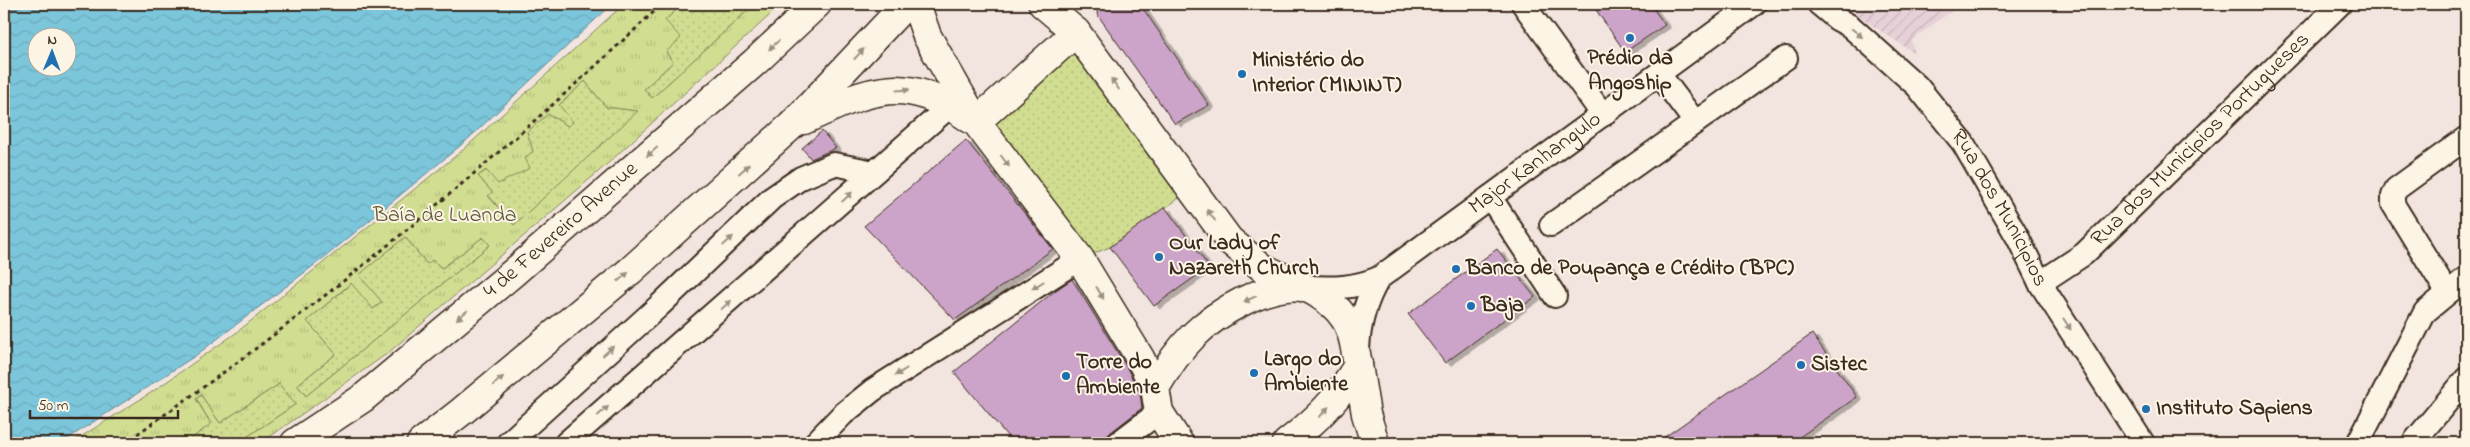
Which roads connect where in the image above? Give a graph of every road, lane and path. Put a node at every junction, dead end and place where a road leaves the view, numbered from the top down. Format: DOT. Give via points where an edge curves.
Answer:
graph roads {
  1 [pos="662,4"];
  2 [pos="906,4"];
  3 [pos="916,4"];
  4 [pos="1043,4"];
  5 [pos="1064,4"];
  6 [pos="1523,4"];
  7 [pos="1754,4"];
  8 [pos="1819,4"];
  9 [pos="2340,4"];
  10 [pos="816,6"];
  11 [pos="1076,32"];
  12 [pos="1786,58"];
  13 [pos="1659,74"];
  14 [pos="951,105"];
  15 [pos="1603,115"];
  16 [pos="976,122"];
  17 [pos="1695,122"];
  18 [pos="791,126"];
  19 [pos="2466,138"];
  20 [pos="874,172"];
  21 [pos="1490,197"];
  22 [pos="1551,225"];
  23 [pos="1080,259"];
  24 [pos="1379,278"];
  25 [pos="2466,278"];
  26 [pos="2040,283"];
  27 [pos="1303,286"];
  28 [pos="2447,292"];
  29 [pos="1555,296"];
  30 [pos="1358,365"];
  31 [pos="2466,379"];
  32 [pos="363,398"];
  33 [pos="1157,400"];
  34 [pos="461,412"];
  35 [pos="124,443"];
  36 [pos="296,443"];
  37 [pos="326,443"];
  38 [pos="421,443"];
  39 [pos="444,443"];
  40 [pos="508,443"];
  41 [pos="566,443"];
  42 [pos="815,443"];
  43 [pos="1118,443"];
  44 [pos="1179,443"];
  45 [pos="1287,443"];
  46 [pos="1375,443"];
  47 [pos="2143,443"];
  48 [pos="2358,443"];
  49 [pos="2413,443"];
  1 -- 35 [label="path" via="420,220 330,294"];
  18 -- 2 [label="main road, one-way"];
  3 -- 16 [label="main road" via="927,36"];
  4 -- 11 [label="main road"];
  5 -- 11 [label="main road"];
  6 -- 15 [label="street"];
  7 -- 13 [label="street, Major Kanhangulo"];
  8 -- 26 [label="street, Rua dos Municipios, one-way" via="1917,86 1963,144 2018,238"];
  9 -- 26 [label="street, Rua dos Municipios Portugueses" via="2084,254"];
  10 -- 32 [label="main road, 4 de Fevereiro Avenue, one-way" via="603,195"];
  11 -- 16 [label="main road"];
  27 -- 11 [label="main road, one-way" via="1263,268 1229,240"];
  12 -- 17 [label="street"];
  13 -- 15 [label="street, Major Kanhangulo"];
  13 -- 17 [label="street"];
  14 -- 16 [label="main road"];
  18 -- 14 [label="main road, one-way" via="873,92 912,90"];
  14 -- 20 [label="street"];
  15 -- 21 [label="street, Major Kanhangulo"];
  16 -- 23 [label="main road, one-way"];
  17 -- 22 [label="street"];
  34 -- 18 [label="main road, one-way" via="630,270"];
  19 -- 28 [label="street" via="2396,189 2393,196 2394,204"];
  40 -- 20 [label="street, one-way" via="772,198 806,175 834,164"];
  41 -- 20 [label="street, one-way"];
  21 -- 24 [label="street, Major Kanhangulo"];
  21 -- 29 [label="street"];
  23 -- 33 [label="main road, one-way" via="1140,358"];
  23 -- 42 [label="street, one-way" via="873,390 843,414"];
  24 -- 27 [label="street, Major Kanhangulo" via="1358,286"];
  24 -- 30 [label="street" via="1367,298 1361,319"];
  25 -- 28 [label="street"];
  26 -- 47 [label="street, Rua dos Municipios, one-way"];
  27 -- 30 [label="main road" via="1326,299 1343,315"];
  27 -- 33 [label="main road, one-way" via="1254,296 1225,311 1194,335 1171,362"];
  28 -- 48 [label="street" via="2425,312"];
  45 -- 30 [label="main road, one-way" via="1316,421 1341,392"];
  30 -- 46 [label="main road" via="1366,414"];
  31 -- 49 [label="street"];
  32 -- 36 [label="main road, 4 de Fevereiro Avenue"];
  32 -- 37 [label="main road"];
  33 -- 43 [label="street"];
  33 -- 44 [label="main road"];
  34 -- 38 [label="main road"];
  34 -- 39 [label="main road"];
}
